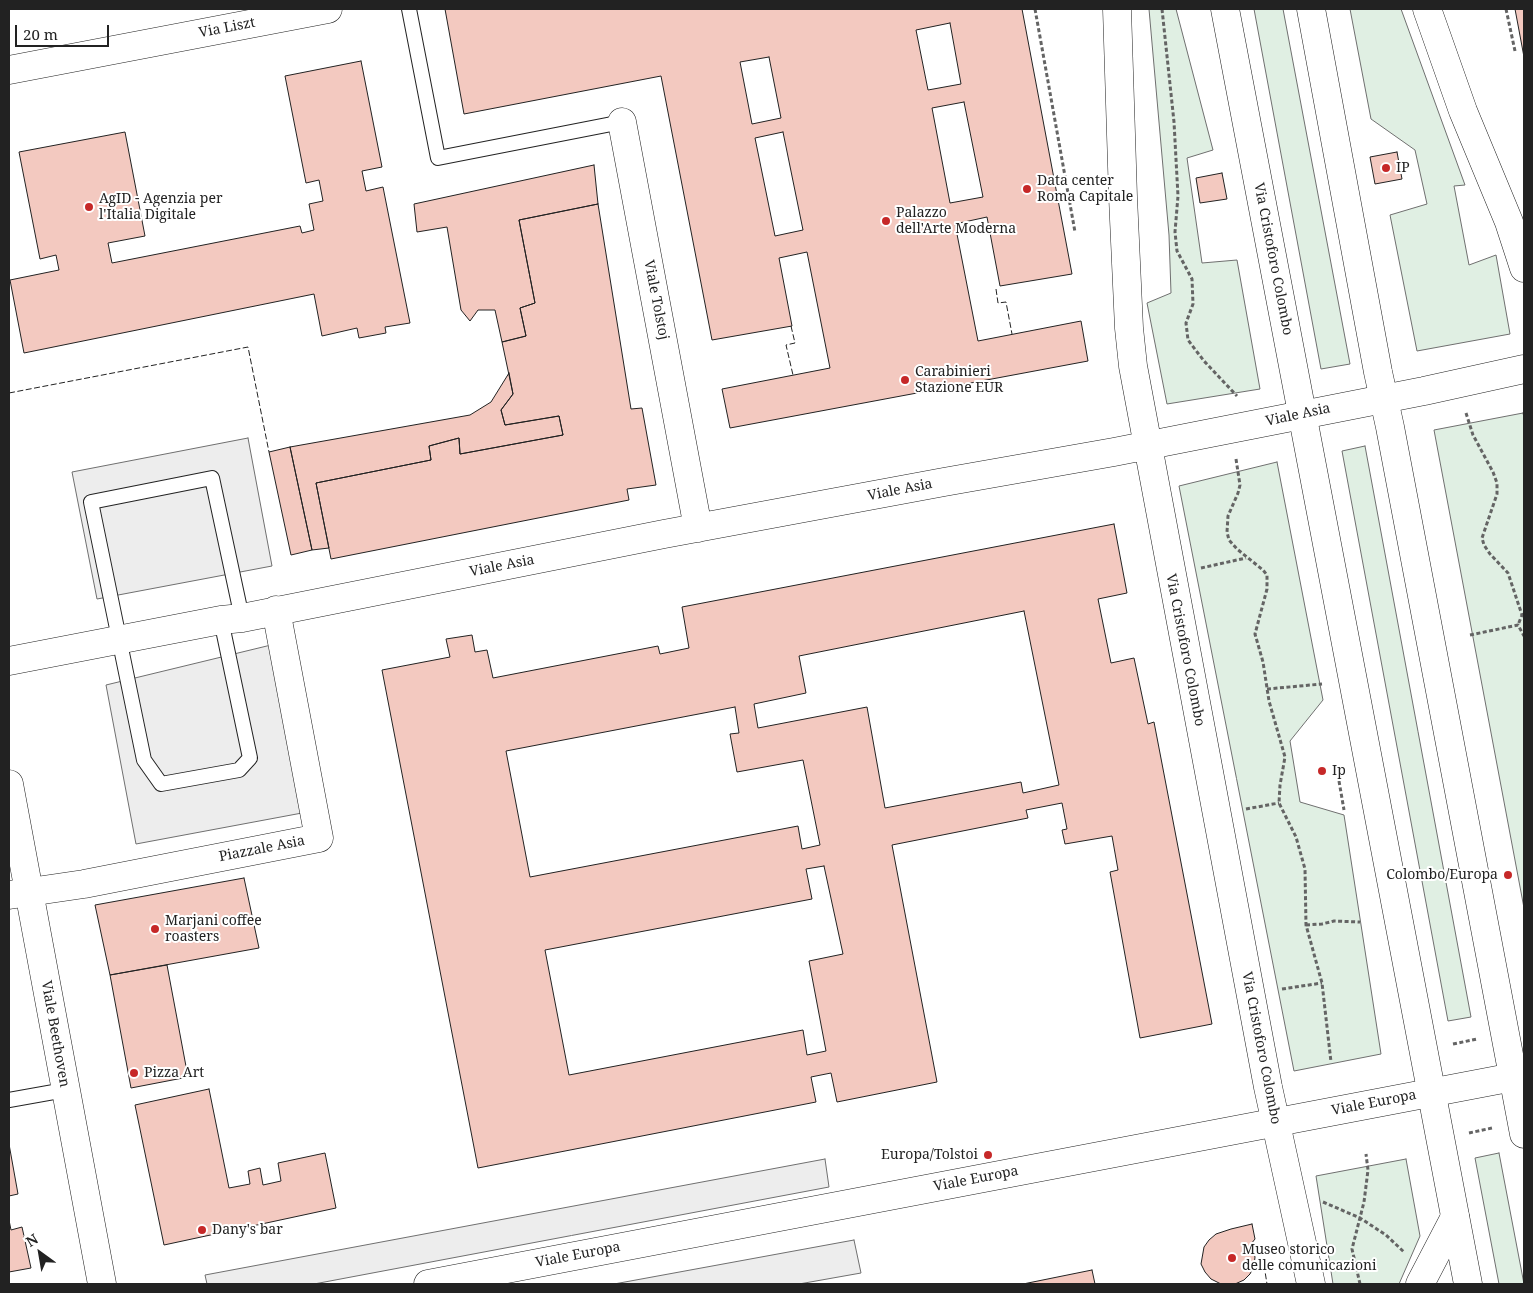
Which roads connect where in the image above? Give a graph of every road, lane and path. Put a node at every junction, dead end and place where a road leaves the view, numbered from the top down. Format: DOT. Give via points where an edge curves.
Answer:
graph roads {
  1 [pos="328,9"];
  2 [pos="409,9"];
  3 [pos="1035,9"];
  4 [pos="1117,9"];
  5 [pos="1162,9"];
  6 [pos="1225,9"];
  7 [pos="1311,9"];
  8 [pos="1427,9"];
  9 [pos="1506,9"];
  10 [pos="1515,51"];
  11 [pos="9,70"];
  12 [pos="622,122"];
  13 [pos="1075,232"];
  14 [pos="1524,268"];
  15 [pos="1524,369"];
  16 [pos="1384,398"];
  17 [pos="1239,399"];
  18 [pos="1466,413"];
  19 [pos="1302,414"];
  20 [pos="1147,445"];
  21 [pos="1235,454"];
  22 [pos="698,528"];
  23 [pos="1246,558"];
  24 [pos="1199,568"];
  25 [pos="276,610"];
  26 [pos="232,619"];
  27 [pos="1518,625"];
  28 [pos="1470,635"];
  29 [pos="1524,636"];
  30 [pos="118,640"];
  31 [pos="9,661"];
  32 [pos="1322,684"];
  33 [pos="1267,689"];
  34 [pos="9,784"];
  35 [pos="1279,803"];
  36 [pos="1246,809"];
  37 [pos="19,893"];
  38 [pos="1360,922"];
  39 [pos="1306,925"];
  40 [pos="1322,983"];
  41 [pos="1282,989"];
  42 [pos="1478,1039"];
  43 [pos="1453,1044"];
  44 [pos="1331,1062"];
  45 [pos="1519,1076"];
  46 [pos="65,1090"];
  47 [pos="1431,1092"];
  48 [pos="9,1100"];
  49 [pos="1276,1122"];
  50 [pos="1495,1128"];
  51 [pos="1468,1133"];
  52 [pos="1524,1134"];
  53 [pos="1366,1154"];
  54 [pos="1320,1200"];
  55 [pos="1454,1217"];
  56 [pos="1360,1218"];
  57 [pos="1406,1254"];
  58 [pos="102,1284"];
  59 [pos="428,1284"];
  60 [pos="1311,1284"];
  61 [pos="1360,1284"];
  62 [pos="1420,1284"];
  63 [pos="1468,1284"];
  1 -- 11 [label="street, Via Liszt"];
  2 -- 12 [label="lane, Viale Tolstoj" via="438,158"];
  3 -- 13 [label="path"];
  4 -- 20 [label="street, Via Cristoforo Colombo" via="1129,328"];
  5 -- 17 [label="path" via="1174,122 1177,251 1192,279 1193,304 1186,323 1188,340"];
  6 -- 19 [label="street, Via Cristoforo Colombo"];
  7 -- 16 [label="street"];
  8 -- 14 [label="street"];
  9 -- 10 [label="path"];
  12 -- 22 [label="street, Viale Tolstoj"];
  15 -- 16 [label="street, Viale Asia"];
  16 -- 19 [label="street, Viale Asia"];
  16 -- 45 [label="street"];
  18 -- 27 [label="path" via="1497,484 1497,494 1482,538 1490,554 1508,573 1522,615"];
  19 -- 20 [label="street, Viale Asia"];
  19 -- 47 [label="street, Via Cristoforo Colombo"];
  20 -- 22 [label="street, Viale Asia"];
  20 -- 49 [label="street, Via Cristoforo Colombo"];
  21 -- 23 [label="path" via="1240,485 1228,516 1227,532 1229,540"];
  22 -- 25 [label="street, Viale Asia"];
  23 -- 24 [label="path"];
  23 -- 33 [label="path" via="1267,575 1267,589 1255,634"];
  25 -- 26 [label="street"];
  25 -- 37 [label="street, Piazzale Asia" via="319,838 84,884"];
  26 -- 30 [label="street"];
  26 -- 30 [label="lane" via="250,758 239,770 161,784 144,760"];
  26 -- 30 [label="lane" via="212,478 91,502"];
  27 -- 28 [label="path"];
  27 -- 29 [label="path"];
  30 -- 31 [label="street"];
  32 -- 33 [label="path"];
  33 -- 35 [label="path" via="1285,757"];
  34 -- 37 [label="street, Viale Beethoven"];
  35 -- 36 [label="path"];
  35 -- 39 [label="path" via="1296,837 1305,869"];
  37 -- 46 [label="street, Viale Beethoven"];
  38 -- 39 [label="path"];
  39 -- 40 [label="path"];
  40 -- 41 [label="path"];
  40 -- 44 [label="path"];
  42 -- 43 [label="path"];
  45 -- 47 [label="street, Viale Europa"];
  45 -- 52 [label="street"];
  46 -- 48 [label="lane"];
  46 -- 58 [label="street, Viale Beethoven"];
  47 -- 49 [label="street, Viale Europa"];
  47 -- 55 [label="street, Via Cristoforo Colombo"];
  49 -- 59 [label="street, Viale Europa"];
  49 -- 60 [label="street, Via Cristoforo Colombo"];
  50 -- 51 [label="path"];
  53 -- 56 [label="path" via="1368,1170"];
  54 -- 56 [label="path"];
  55 -- 62 [label="street"];
  55 -- 63 [label="street, Via Cristoforo Colombo"];
  56 -- 57 [label="path" via="1386,1235"];
  56 -- 61 [label="path" via="1352,1249"];
}
